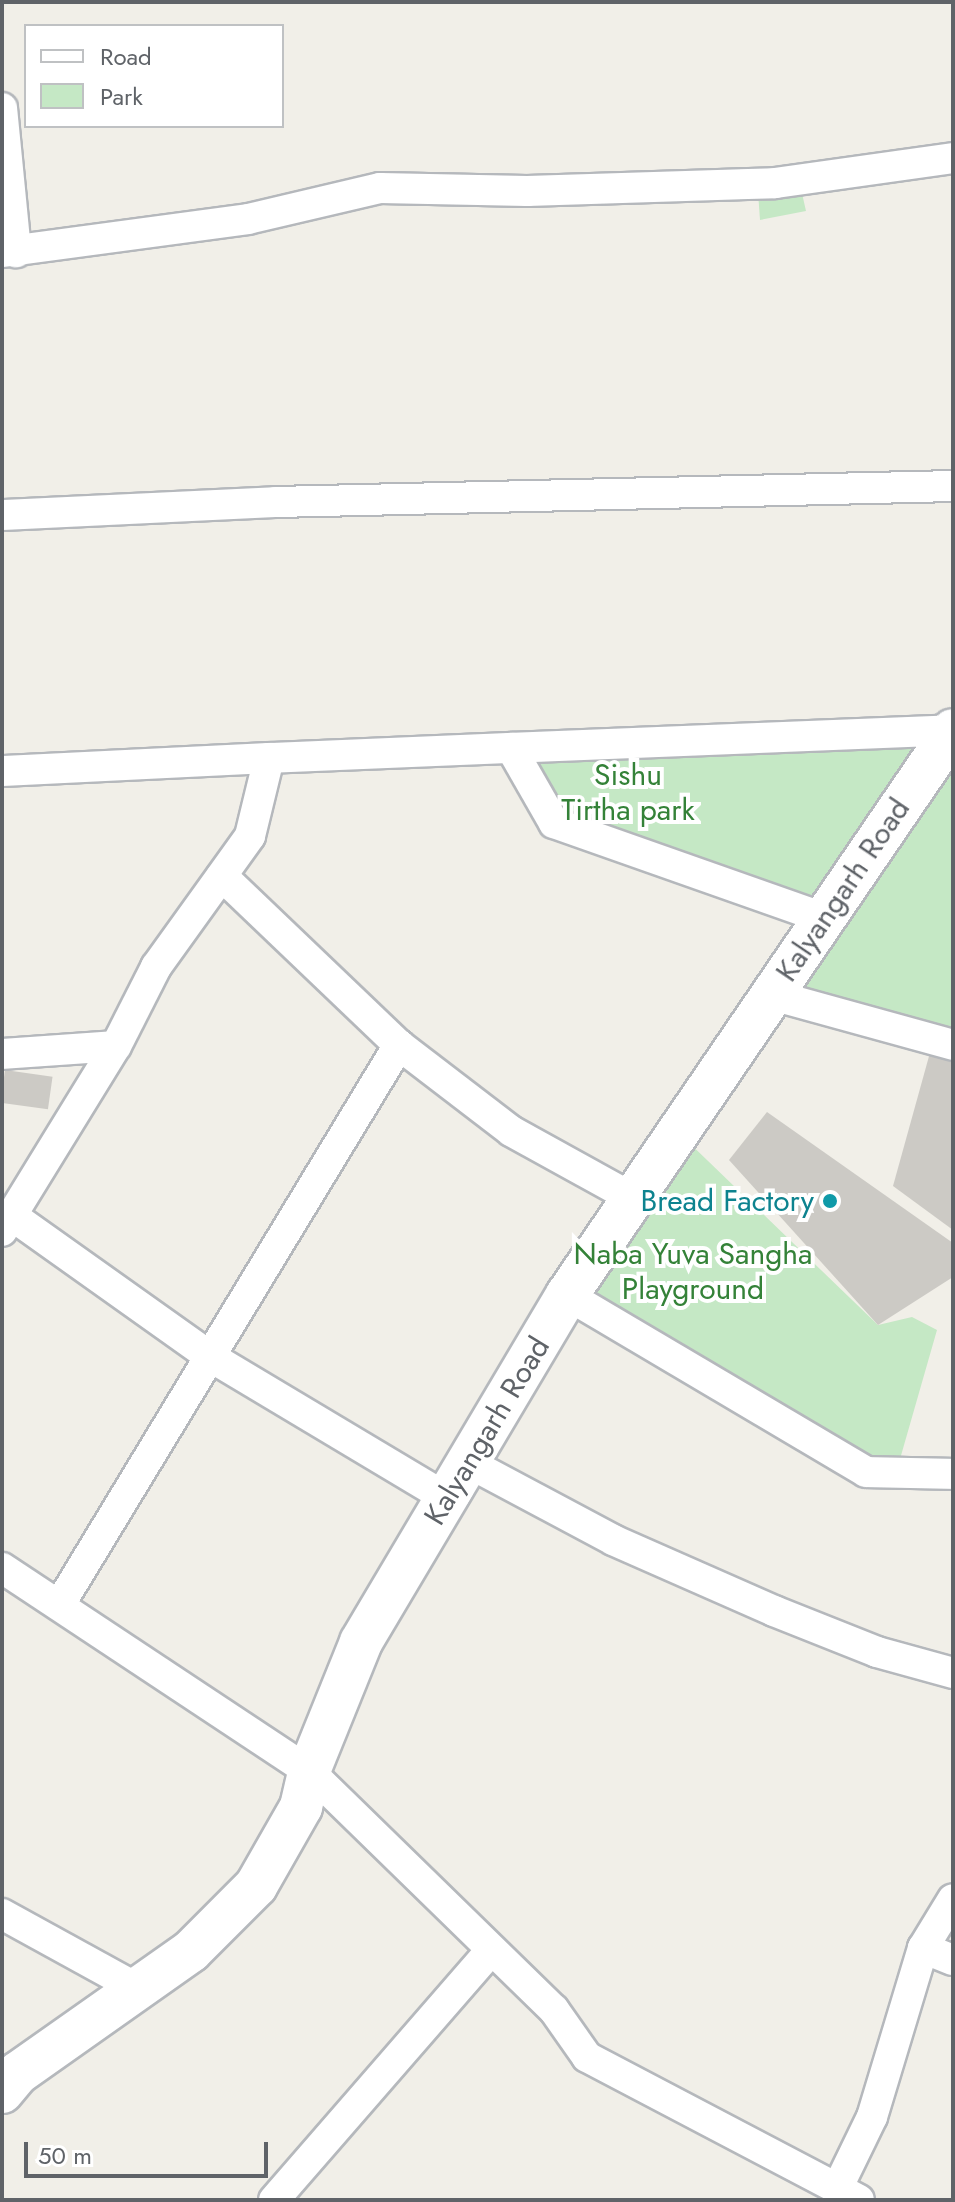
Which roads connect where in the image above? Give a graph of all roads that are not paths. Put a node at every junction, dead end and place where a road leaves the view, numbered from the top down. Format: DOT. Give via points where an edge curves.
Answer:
graph roads {
  1 [pos="2,108"];
  2 [pos="953,158"];
  3 [pos="9,252"];
  4 [pos="953,486"];
  5 [pos="2,515"];
  6 [pos="953,730"];
  7 [pos="511,748"];
  8 [pos="269,758"];
  9 [pos="2,771"];
  10 [pos="222,876"];
  11 [pos="821,917"];
  12 [pos="772,995"];
  13 [pos="399,1045"];
  14 [pos="953,1045"];
  15 [pos="116,1046"];
  16 [pos="2,1054"];
  17 [pos="634,1199"];
  18 [pos="7,1223"];
  19 [pos="567,1295"];
  20 [pos="211,1357"];
  21 [pos="469,1463"];
  22 [pos="953,1474"];
  23 [pos="447,1498"];
  24 [pos="2,1568"];
  25 [pos="60,1604"];
  26 [pos="953,1673"];
  27 [pos="309,1771"];
  28 [pos="953,1899"];
  29 [pos="2,1914"];
  30 [pos="923,1948"];
  31 [pos="491,1950"];
  32 [pos="953,1960"];
  33 [pos="140,1990"];
  34 [pos="2,2092"];
  35 [pos="848,2194"];
  36 [pos="274,2200"];
  1 -- 3 [label="street"];
  2 -- 3 [label="street" via="775,183 527,191 380,188 248,219"];
  4 -- 5 [label="street" via="276,502"];
  6 -- 7 [label="street"];
  6 -- 11 [label="main road, Kalyangarh Road"];
  7 -- 8 [label="street"];
  7 -- 11 [label="street" via="554,823"];
  8 -- 9 [label="street"];
  8 -- 10 [label="street" via="250,836"];
  10 -- 13 [label="street"];
  10 -- 15 [label="street" via="156,967"];
  11 -- 12 [label="main road, Kalyangarh Road"];
  12 -- 14 [label="street"];
  12 -- 17 [label="main road, Kalyangarh Road"];
  13 -- 17 [label="street" via="511,1131"];
  13 -- 20 [label="street"];
  15 -- 16 [label="street"];
  15 -- 18 [label="street"];
  17 -- 19 [label="main road, Kalyangarh Road"];
  18 -- 20 [label="street"];
  19 -- 21 [label="main road, Kalyangarh Road"];
  19 -- 22 [label="street" via="866,1472"];
  20 -- 23 [label="street"];
  20 -- 25 [label="street"];
  21 -- 23 [label="main road, Kalyangarh Road"];
  21 -- 26 [label="street" via="613,1540 774,1611 877,1652"];
  23 -- 27 [label="main road, Kalyangarh Road" via="361,1642"];
  24 -- 25 [label="street"];
  25 -- 27 [label="street"];
  27 -- 31 [label="street"];
  27 -- 33 [label="main road, Kalyangarh Road" via="301,1807 256,1886 191,1951"];
  28 -- 30 [label="street"];
  29 -- 33 [label="street"];
  30 -- 32 [label="street"];
  30 -- 35 [label="street"];
  31 -- 35 [label="street" via="554,2010 587,2057"];
  31 -- 36 [label="street"];
  33 -- 34 [label="main road, Kalyangarh Road" via="18,2073"];
}
